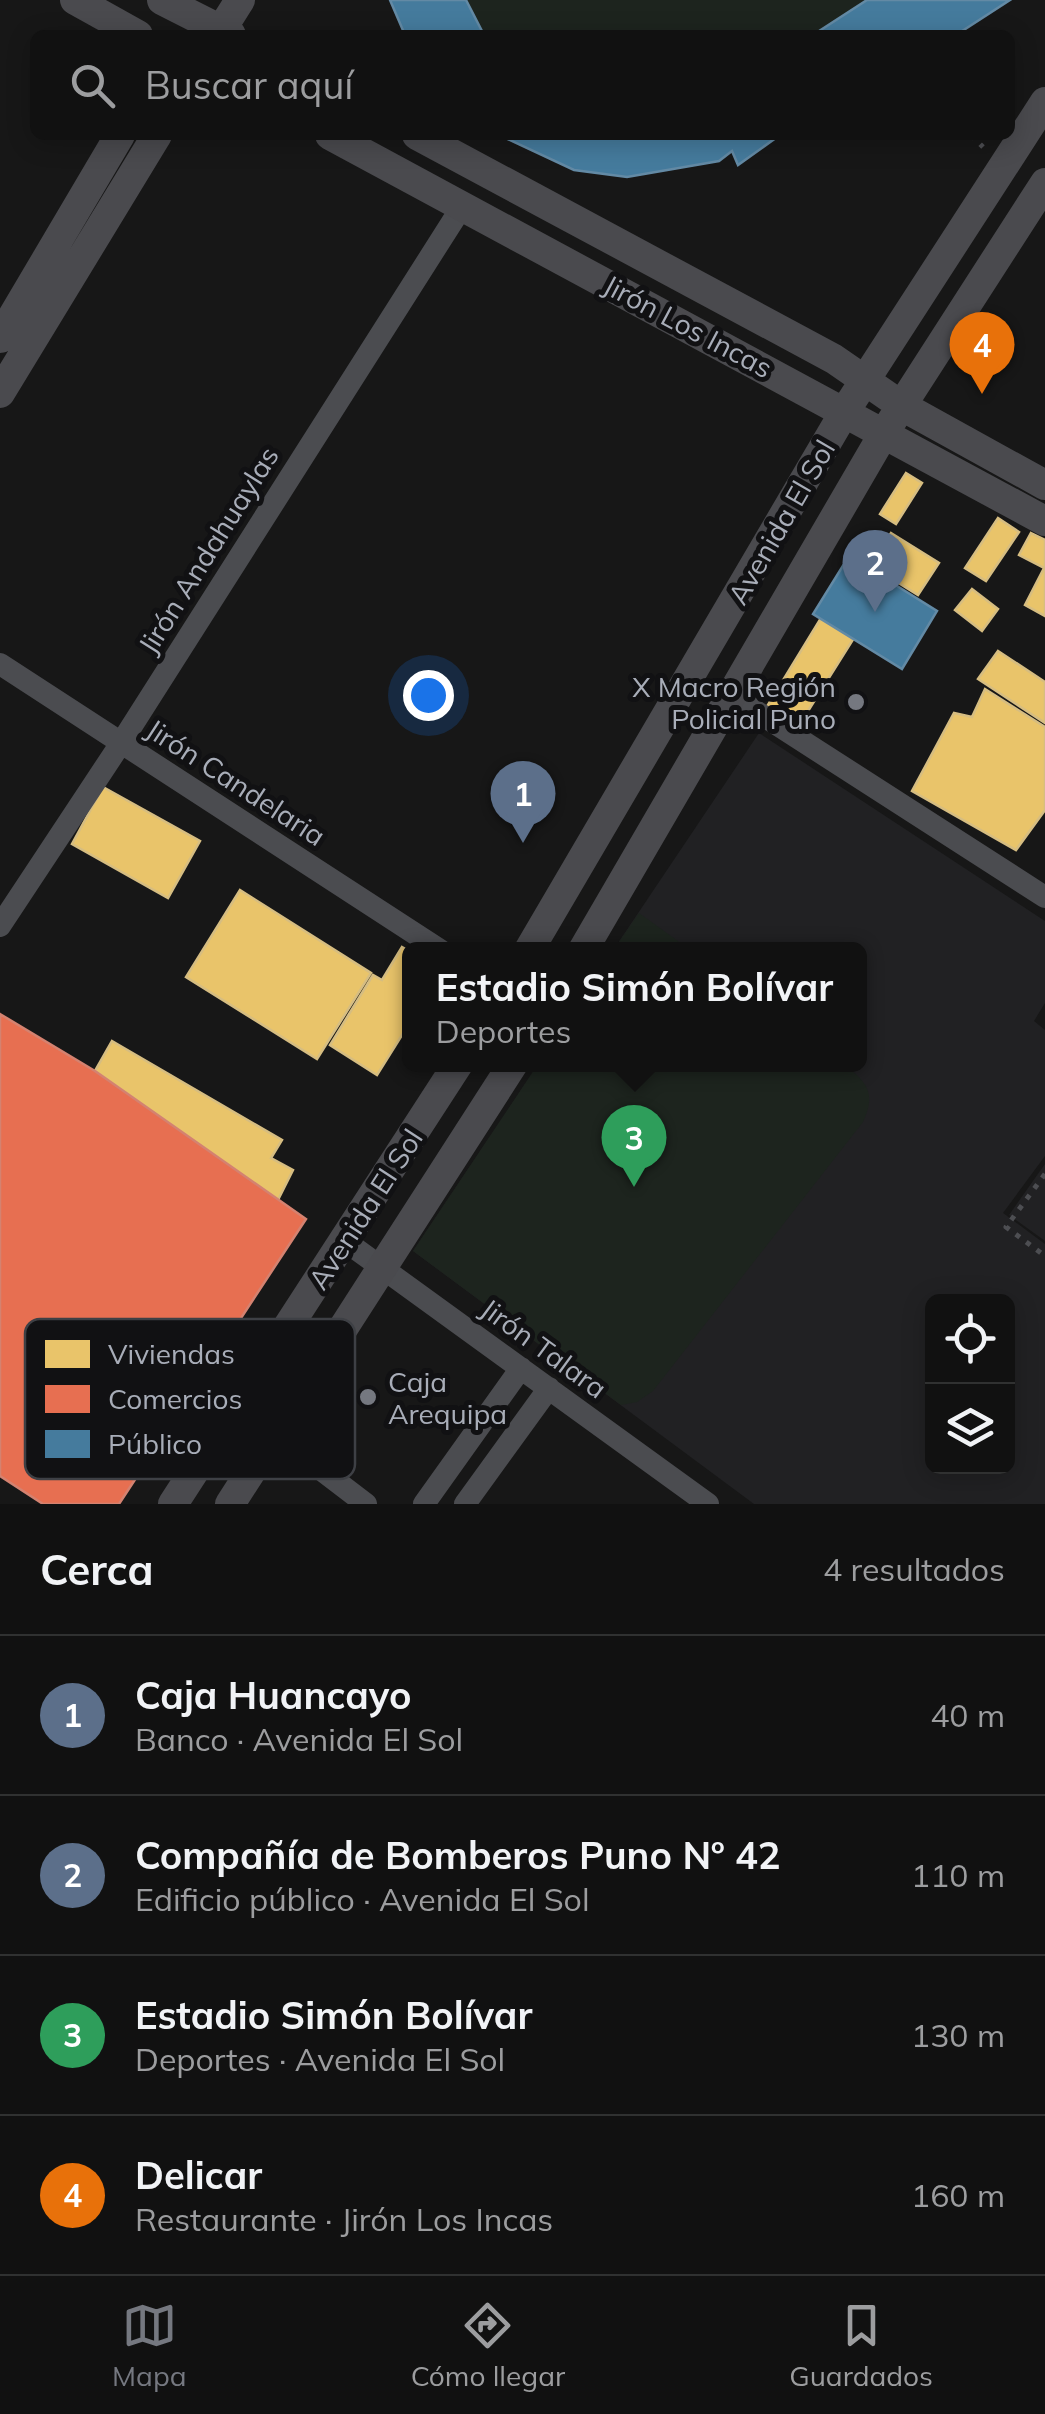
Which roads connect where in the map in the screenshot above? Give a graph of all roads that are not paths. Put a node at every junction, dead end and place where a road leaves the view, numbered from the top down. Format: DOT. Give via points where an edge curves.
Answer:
graph roads {
  1 [pos="75,0"];
  2 [pos="162,0"];
  3 [pos="240,0"];
  4 [pos="190,17"];
  5 [pos="129,30"];
  6 [pos="218,30"];
  7 [pos="225,30"];
  8 [pos="1045,102"];
  9 [pos="117,140"];
  10 [pos="155,140"];
  11 [pos="339,140"];
  12 [pos="426,140"];
  13 [pos="1045,182"];
  14 [pos="462,205"];
  15 [pos="0,338"];
  16 [pos="5,371"];
  17 [pos="865,379"];
  18 [pos="902,406"];
  19 [pos="845,411"];
  20 [pos="884,433"];
  21 [pos="1045,485"];
  22 [pos="1045,521"];
  23 [pos="0,664"];
  24 [pos="748,706"];
  25 [pos="121,743"];
  26 [pos="1045,897"];
  27 [pos="0,926"];
  28 [pos="428,942"];
  29 [pos="534,942"];
  30 [pos="588,942"];
  31 [pos="453,1072"];
  32 [pos="508,1072"];
  33 [pos="345,1241"];
  34 [pos="384,1268"];
  35 [pos="294,1319"];
  36 [pos="352,1319"];
  37 [pos="521,1368"];
  38 [pos="548,1388"];
  39 [pos="189,1479"];
  40 [pos="247,1479"];
  41 [pos="333,1479"];
  42 [pos="675,1495"];
  43 [pos="173,1504"];
  44 [pos="230,1504"];
  45 [pos="366,1504"];
  46 [pos="424,1504"];
  47 [pos="465,1504"];
  48 [pos="708,1504"];
  1 -- 5 [label="street"];
  2 -- 4 [label="street"];
  3 -- 7 [label="street"];
  4 -- 6 [label="street"];
  8 -- 17 [label="street, Avenida El Sol"];
  9 -- 15 [label="street"];
  10 -- 16 [label="street"];
  11 -- 14 [label="street, Jirón Los Incas"];
  12 -- 17 [label="street, Jirón Los Incas"];
  13 -- 18 [label="street, Avenida El Sol"];
  14 -- 19 [label="street, Jirón Los Incas"];
  14 -- 25 [label="street, Jirón Andahuaylas"];
  17 -- 18 [label="street, Jirón Los Incas"];
  17 -- 19 [label="street, Avenida El Sol"];
  18 -- 20 [label="street, Avenida El Sol"];
  18 -- 21 [label="street, Jirón Los Incas"];
  19 -- 20 [label="street, Jirón Los Incas"];
  19 -- 29 [label="street, Avenida El Sol"];
  20 -- 22 [label="street, Jirón Los Incas"];
  20 -- 30 [label="street, Avenida El Sol"];
  23 -- 25 [label="street, Jirón Candelaria"];
  24 -- 26 [label="street"];
  25 -- 27 [label="street, Jirón Andahuaylas"];
  25 -- 28 [label="street, Jirón Candelaria"];
  31 -- 33 [label="street, Avenida El Sol"];
  32 -- 34 [label="street, Avenida El Sol"];
  33 -- 34 [label="street, Jirón Talara"];
  33 -- 35 [label="street, Avenida El Sol"];
  34 -- 36 [label="street, Avenida El Sol"];
  34 -- 37 [label="street, Jirón Talara"];
  37 -- 38 [label="street, Jirón Talara"];
  37 -- 46 [label="street"];
  38 -- 42 [label="street, Jirón Talara"];
  38 -- 47 [label="street"];
  39 -- 43 [label="street, Avenida El Sol"];
  40 -- 44 [label="street, Avenida El Sol"];
  41 -- 45 [label="street"];
  42 -- 48 [label="street, Jirón Talara"];
}
